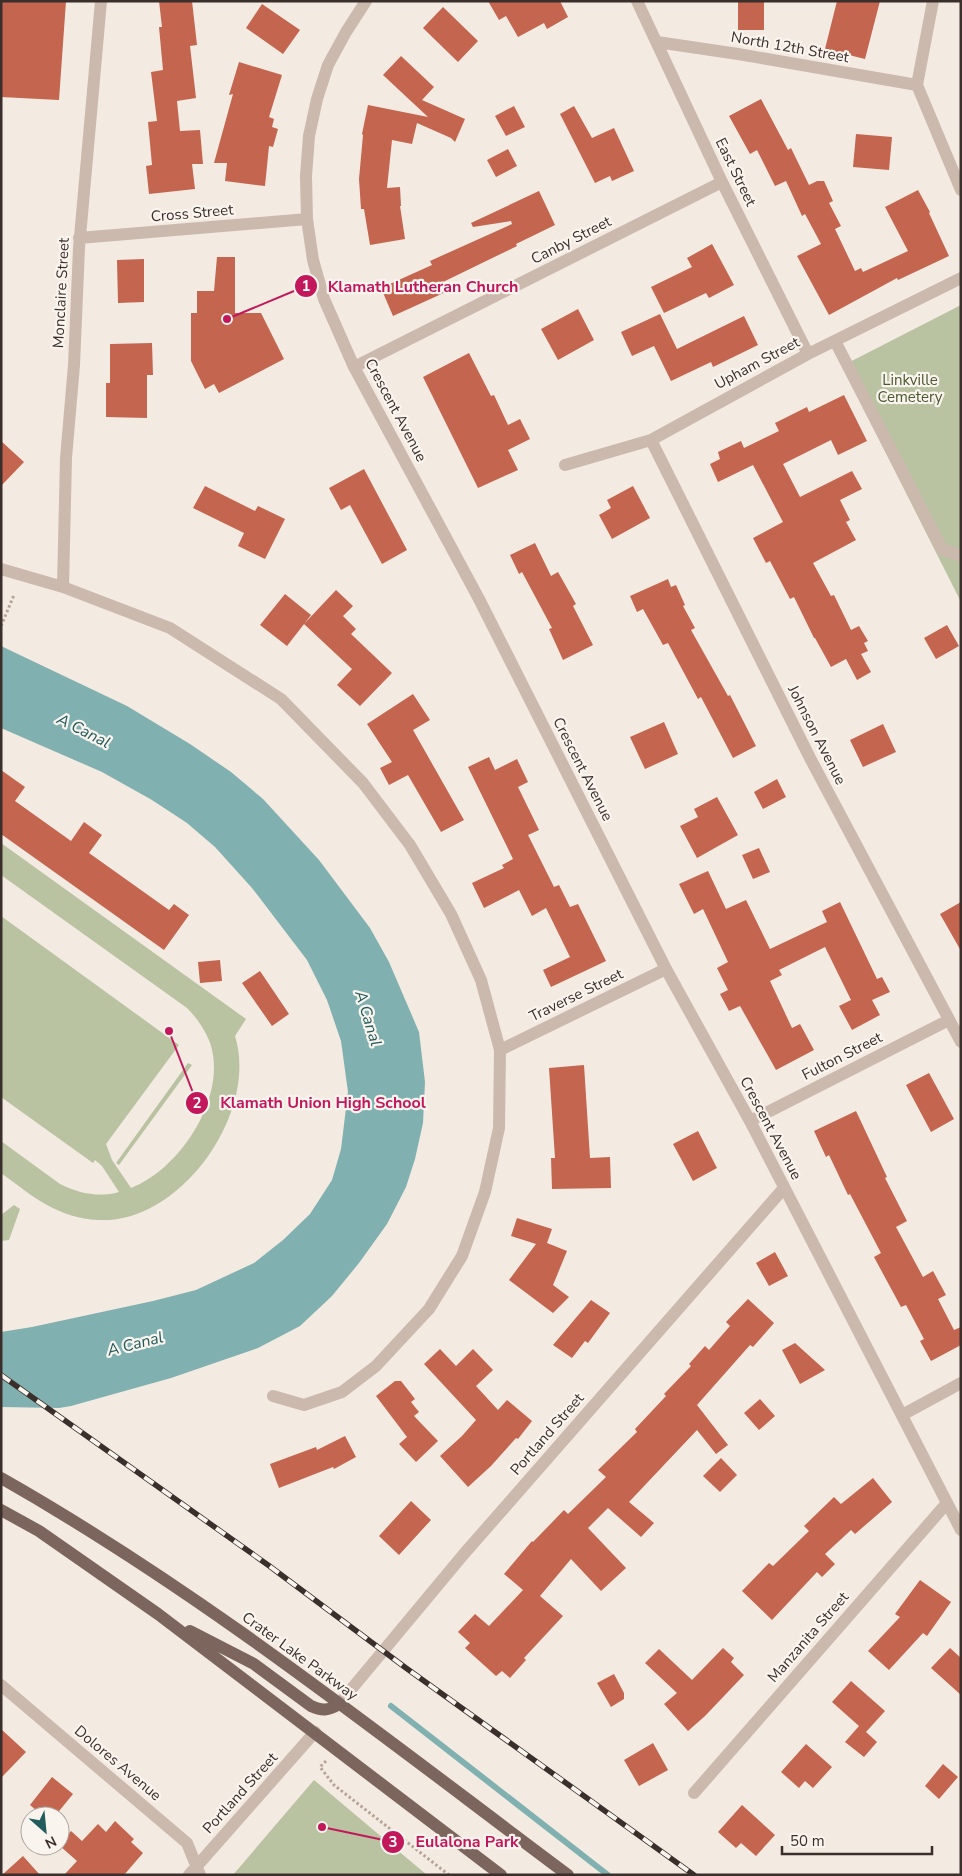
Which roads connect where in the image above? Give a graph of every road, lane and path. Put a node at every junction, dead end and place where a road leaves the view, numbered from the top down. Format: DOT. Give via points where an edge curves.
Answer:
graph roads {
  1 [pos="101,1"];
  2 [pos="366,1"];
  3 [pos="637,1"];
  4 [pos="933,1"];
  5 [pos="657,42"];
  6 [pos="917,85"];
  7 [pos="722,182"];
  8 [pos="961,190"];
  9 [pos="308,219"];
  10 [pos="80,238"];
  11 [pos="961,278"];
  12 [pos="835,340"];
  13 [pos="808,354"];
  14 [pos="354,367"];
  15 [pos="651,440"];
  16 [pos="565,465"];
  17 [pos="961,556"];
  18 [pos="1,569"];
  19 [pos="63,587"];
  20 [pos="14,595"];
  21 [pos="1,626"];
  22 [pos="666,969"];
  23 [pos="949,1020"];
  24 [pos="961,1042"];
  25 [pos="500,1050"];
  26 [pos="750,1121"];
  27 [pos="784,1188"];
  28 [pos="961,1383"];
  29 [pos="273,1396"];
  30 [pos="902,1415"];
  31 [pos="1,1478"];
  32 [pos="947,1503"];
  33 [pos="1,1510"];
  34 [pos="961,1530"];
  35 [pos="158,1614"];
  36 [pos="1,1685"];
  37 [pos="339,1704"];
  38 [pos="315,1732"];
  39 [pos="320,1767"];
  40 [pos="694,1793"];
  41 [pos="195,1872"];
  42 [pos="449,1875"];
  43 [pos="501,1875"];
  44 [pos="568,1875"];
  1 -- 10 [label="street, Monclaire Street"];
  2 -- 9 [label="street, Crescent Avenue" via="328,65 317,99 309,136 306,176"];
  3 -- 5 [label="street, East Street"];
  4 -- 6 [label="street"];
  5 -- 6 [label="street, North 12th Street"];
  5 -- 7 [label="street, East Street"];
  6 -- 8 [label="street"];
  7 -- 13 [label="street, East Street"];
  7 -- 14 [label="street, Canby Street"];
  9 -- 10 [label="street, Cross Street"];
  9 -- 14 [label="street, Crescent Avenue" via="313,260 324,298"];
  10 -- 19 [label="street, Monclaire Street" via="66,458"];
  11 -- 12 [label="street, Upham Street"];
  12 -- 13 [label="street, Upham Street"];
  12 -- 17 [label="street" via="942,549"];
  13 -- 15 [label="street, Upham Street"];
  14 -- 22 [label="street, Crescent Avenue" via="479,598"];
  15 -- 16 [label="street, Upham Street"];
  15 -- 23 [label="street, Johnson Avenue" via="810,758"];
  18 -- 19 [label="street"];
  19 -- 25 [label="street" via="170,628 281,699 363,783 410,845 451,914 481,980"];
  20 -- 21 [label="path"];
  22 -- 25 [label="street, Traverse Street"];
  22 -- 26 [label="street, Crescent Avenue"];
  23 -- 24 [label="street, Johnson Avenue"];
  23 -- 26 [label="street, Fulton Street"];
  25 -- 29 [label="street" via="499,1128 485,1192 462,1256 430,1309 376,1366 342,1392 304,1405"];
  26 -- 27 [label="street, Crescent Avenue"];
  27 -- 30 [label="street, Crescent Avenue"];
  27 -- 37 [label="street, Portland Street" via="463,1555"];
  28 -- 30 [label="street"];
  30 -- 32 [label="street, Crescent Avenue"];
  31 -- 37 [label="main road, Crater Lake Parkway" via="160,1575"];
  32 -- 34 [label="street, Crescent Avenue"];
  32 -- 40 [label="street, Manzanita Street"];
  33 -- 35 [label="main road" via="39,1531"];
  35 -- 37 [label="main road" via="254,1664 311,1706 328,1710"];
  35 -- 38 [label="main road"];
  36 -- 41 [label="street, Dolores Avenue" via="187,1843"];
  37 -- 44 [label="main road, Crater Lake Parkway"];
  38 -- 41 [label="street, Portland Street"];
  38 -- 43 [label="main road"];
  39 -- 42 [label="path" via="334,1785"];
}
